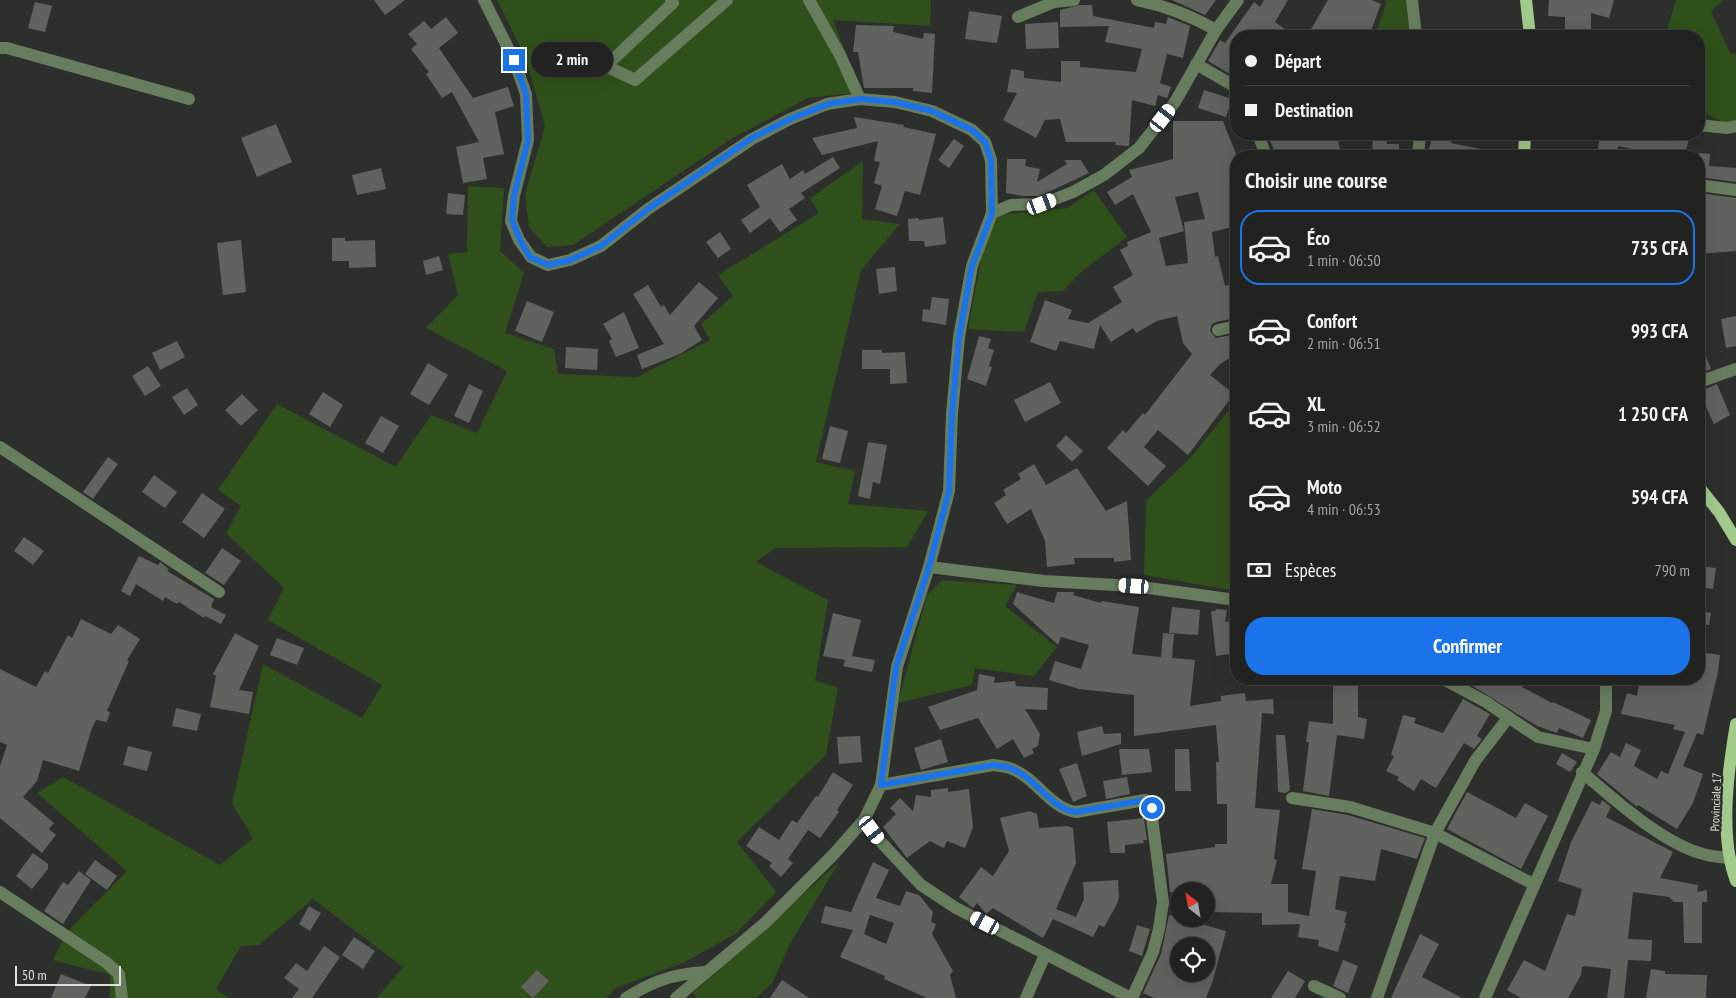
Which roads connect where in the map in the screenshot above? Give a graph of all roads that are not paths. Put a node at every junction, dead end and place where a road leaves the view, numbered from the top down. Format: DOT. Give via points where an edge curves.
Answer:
graph roads {
  1 [pos="484,0"];
  2 [pos="671,0"];
  3 [pos="727,0"];
  4 [pos="809,0"];
  5 [pos="1074,0"];
  6 [pos="1137,0"];
  7 [pos="1238,0"];
  8 [pos="1412,0"];
  9 [pos="1526,0"];
  10 [pos="1018,17"];
  11 [pos="1216,30"];
  12 [pos="1415,30"];
  13 [pos="1529,30"];
  14 [pos="0,48"];
  15 [pos="1196,64"];
  16 [pos="1230,84"];
  17 [pos="189,99"];
  18 [pos="860,99"];
  19 [pos="1705,126"];
  20 [pos="1736,126"];
  21 [pos="1705,186"];
  22 [pos="1736,190"];
  23 [pos="992,213"];
  24 [pos="1230,327"];
  25 [pos="1218,330"];
  26 [pos="1736,368"];
  27 [pos="1705,380"];
  28 [pos="0,447"];
  29 [pos="1705,494"];
  30 [pos="1736,540"];
  31 [pos="929,567"];
  32 [pos="219,592"];
  33 [pos="1230,599"];
  34 [pos="1454,685"];
  35 [pos="1606,685"];
  36 [pos="1508,718"];
  37 [pos="1736,724"];
  38 [pos="1594,748"];
  39 [pos="1582,772"];
  40 [pos="1733,775"];
  41 [pos="881,785"];
  42 [pos="1292,798"];
  43 [pos="864,820"];
  44 [pos="1435,833"];
  45 [pos="1730,858"];
  46 [pos="1736,881"];
  47 [pos="1533,884"];
  48 [pos="0,892"];
  49 [pos="1045,955"];
  50 [pos="705,972"];
  51 [pos="1314,986"];
  52 [pos="122,998"];
  53 [pos="626,998"];
  54 [pos="676,998"];
  55 [pos="1026,998"];
  56 [pos="1132,998"];
  57 [pos="1340,998"];
  58 [pos="1377,998"];
  59 [pos="1485,998"];
  1 -- 18 [label="street" via="514,60 526,94 528,140 514,196 512,220 530,257 548,265 570,260 601,246 648,209 752,138 828,104"];
  2 -- 3 [label="street" via="673,3 606,66 635,80"];
  4 -- 18 [label="street"];
  5 -- 10 [label="street" via="1054,2"];
  6 -- 11 [label="street" via="1187,13"];
  7 -- 11 [label="street"];
  8 -- 12 [label="street"];
  9 -- 13 [label="main road"];
  11 -- 15 [label="street"];
  14 -- 17 [label="street"];
  15 -- 16 [label="street"];
  15 -- 23 [label="street" via="1175,102 1139,148 1104,175 1042,204 1011,204"];
  18 -- 23 [label="street" via="895,102 932,111 985,142 991,160"];
  19 -- 20 [label="street"];
  21 -- 22 [label="street"];
  23 -- 31 [label="street" via="970,275 959,337 949,491"];
  24 -- 25 [label="street"];
  26 -- 27 [label="street"];
  28 -- 32 [label="street"];
  29 -- 30 [label="main road"];
  31 -- 33 [label="street" via="1044,581 1134,586"];
  31 -- 41 [label="street" via="896,667"];
  34 -- 36 [label="street"];
  35 -- 38 [label="street" via="1606,711"];
  36 -- 38 [label="street" via="1538,737"];
  36 -- 44 [label="street" via="1475,761"];
  37 -- 40 [label="main road, Provinciale 17"];
  38 -- 39 [label="street"];
  39 -- 45 [label="street" via="1628,811 1678,843 1706,855"];
  39 -- 47 [label="street"];
  40 -- 45 [label="main road, Provinciale 17" via="1728,835"];
  41 -- 43 [label="street"];
  41 -- 56 [label="street" via="993,765 1012,768 1025,776 1066,811 1145,800 1150,803 1163,902 1153,952"];
  42 -- 44 [label="street" via="1350,807"];
  43 -- 49 [label="street" via="921,885 956,908"];
  43 -- 50 [label="street" via="766,922"];
  44 -- 47 [label="street"];
  44 -- 58 [label="street"];
  45 -- 46 [label="main road, Provinciale 17"];
  47 -- 59 [label="street"];
  48 -- 52 [label="street" via="107,963 119,974"];
  49 -- 55 [label="street"];
  49 -- 56 [label="street"];
  50 -- 53 [label="street" via="678,974 648,984"];
  50 -- 54 [label="street"];
  51 -- 57 [label="street"];
}
